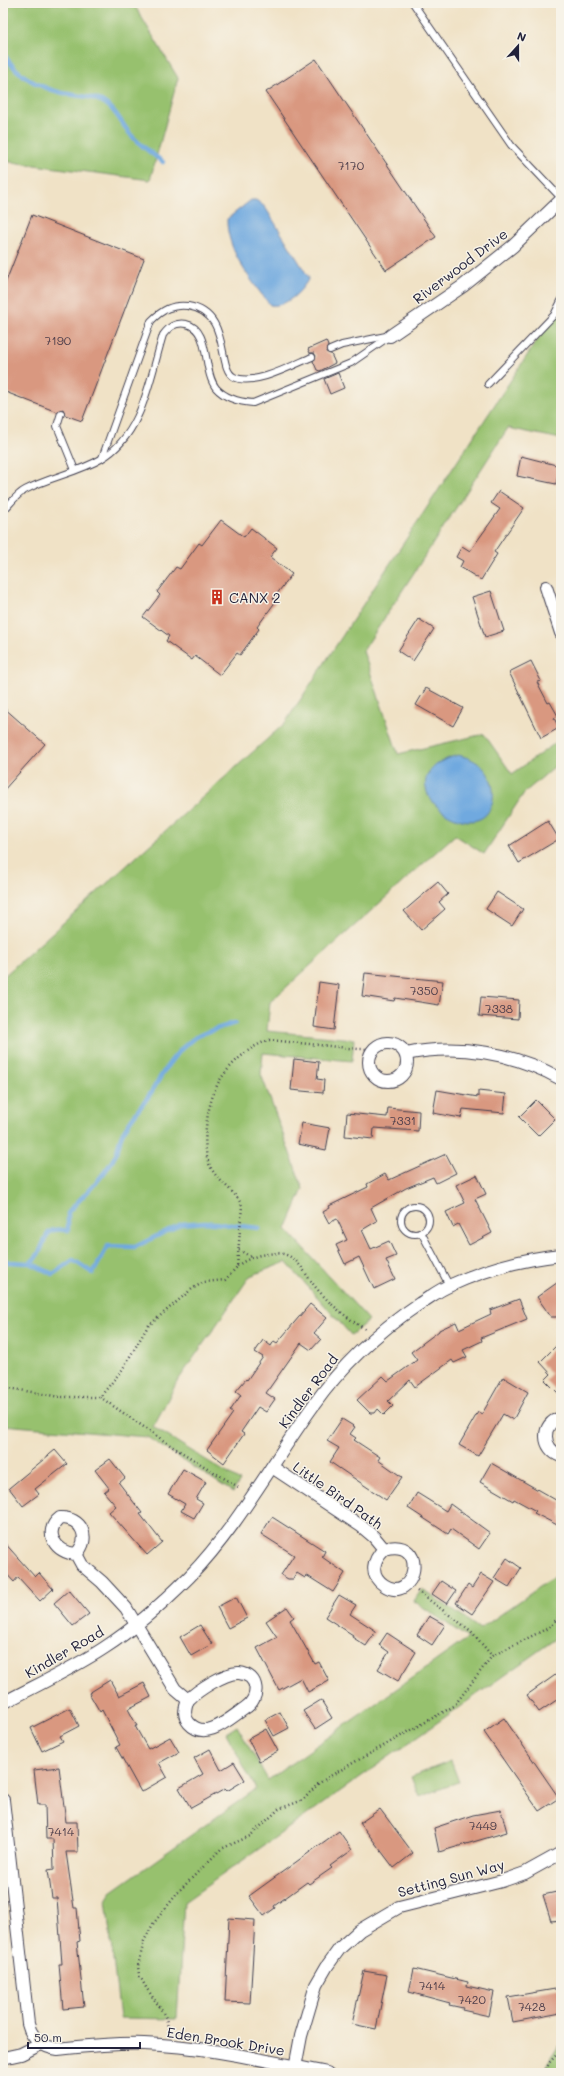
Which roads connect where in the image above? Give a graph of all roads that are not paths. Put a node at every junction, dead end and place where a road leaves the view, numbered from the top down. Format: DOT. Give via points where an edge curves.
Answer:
graph roads {
  1 [pos="413,3"];
  2 [pos="561,199"];
  3 [pos="561,301"];
  4 [pos="390,336"];
  5 [pos="330,350"];
  6 [pos="312,357"];
  7 [pos="488,384"];
  8 [pos="61,413"];
  9 [pos="101,459"];
  10 [pos="75,470"];
  11 [pos="3,511"];
  12 [pos="546,587"];
  13 [pos="561,633"];
  14 [pos="406,1054"];
  15 [pos="561,1079"];
  16 [pos="421,1232"];
  17 [pos="561,1255"];
  18 [pos="449,1285"];
  19 [pos="561,1418"];
  20 [pos="561,1456"];
  21 [pos="272,1467"];
  22 [pos="384,1549"];
  23 [pos="76,1554"];
  24 [pos="137,1625"];
  25 [pos="188,1700"];
  26 [pos="3,1703"];
  27 [pos="3,1800"];
  28 [pos="561,1853"];
  29 [pos="7,1883"];
  30 [pos="41,2044"];
  31 [pos="3,2058"];
  32 [pos="295,2070"];
  33 [pos="327,2073"];
  1 -- 2 [label="lane" via="511,145"];
  2 -- 4 [label="street, Riverwood Drive" via="513,246 463,286"];
  3 -- 7 [label="lane" via="554,315"];
  4 -- 5 [label="lane" via="342,345"];
  4 -- 9 [label="lane" via="350,363 253,403 227,397 216,388 209,375 203,340 198,330 188,324 179,323 170,327 163,335 133,427 124,440"];
  6 -- 9 [label="lane" via="261,378 243,380 233,377 227,370 217,328 208,315 196,307 170,307 151,321"];
  8 -- 10 [label="lane" via="57,426"];
  9 -- 10 [label="lane"];
  10 -- 11 [label="lane" via="24,490"];
  12 -- 13 [label="street"];
  14 -- 14 [label="street" via="401,1047 392,1043 380,1045 374,1049 370,1057 372,1072 378,1078 395,1080 405,1072 408,1063"];
  14 -- 15 [label="street" via="425,1050 451,1050 496,1054 541,1068"];
  16 -- 16 [label="lane" via="428,1226 426,1212 419,1207 410,1207 403,1213 402,1226 412,1234"];
  16 -- 18 [label="lane"];
  17 -- 18 [label="street, Kindler Road" via="539,1257 498,1267"];
  18 -- 21 [label="street, Kindler Road" via="376,1336 336,1375"];
  19 -- 20 [label="street" via="549,1425 545,1435 551,1451"];
  21 -- 22 [label="street, Little Bird Path" via="361,1526"];
  21 -- 24 [label="street, Kindler Road" via="214,1549 190,1576"];
  22 -- 22 [label="street, Little Bird Path" via="402,1549 410,1555 414,1572 411,1580 404,1586 387,1587 379,1582 374,1574 377,1556"];
  23 -- 24 [label="street" via="82,1565 122,1603"];
  24 -- 25 [label="street" via="175,1689"];
  24 -- 26 [label="street, Kindler Road" via="104,1648"];
  25 -- 25 [label="street" via="195,1693 232,1674 246,1675 252,1679 257,1694 248,1706 205,1731 197,1729 185,1717"];
  27 -- 29 [label="street"];
  28 -- 32 [label="street, Setting Sun Way" via="525,1873 502,1881 399,1907 360,1930 340,1948 316,1985 301,2036"];
  29 -- 30 [label="street" via="28,2024 30,2032"];
  30 -- 31 [label="street" via="21,2054"];
  30 -- 32 [label="street, Eden Brook Drive" via="58,2049 115,2044 172,2046 248,2056"];
  32 -- 33 [label="street, Eden Brook Drive"];
}
